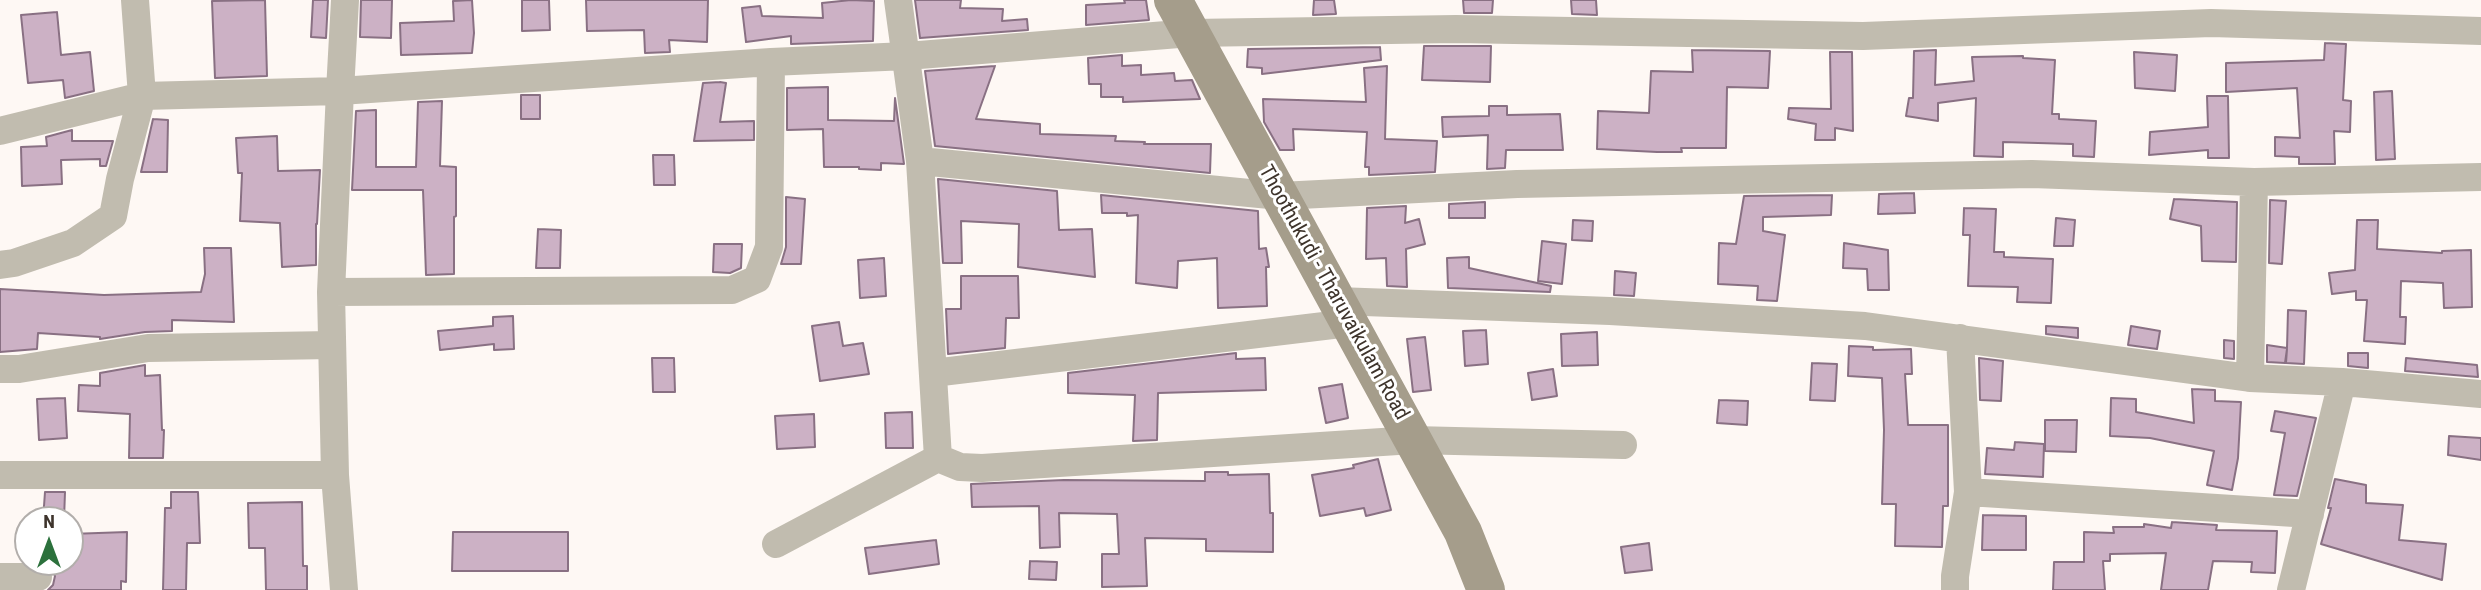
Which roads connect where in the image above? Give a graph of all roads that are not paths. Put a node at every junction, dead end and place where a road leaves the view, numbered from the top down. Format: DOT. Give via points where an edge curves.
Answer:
graph roads {
  1 [pos="135,0"];
  2 [pos="345,0"];
  3 [pos="898,0"];
  4 [pos="1182,16"];
  5 [pos="2481,31"];
  6 [pos="907,56"];
  7 [pos="771,62"];
  8 [pos="340,91"];
  9 [pos="142,96"];
  10 [pos="0,131"];
  11 [pos="920,161"];
  12 [pos="2481,177"];
  13 [pos="2254,182"];
  14 [pos="1280,196"];
  15 [pos="0,265"];
  16 [pos="331,292"];
  17 [pos="1343,312"];
  18 [pos="1960,338"];
  19 [pos="332,345"];
  20 [pos="0,369"];
  21 [pos="933,373"];
  22 [pos="2249,378"];
  23 [pos="2342,382"];
  24 [pos="2481,394"];
  25 [pos="1413,440"];
  26 [pos="1623,445"];
  27 [pos="938,458"];
  28 [pos="0,475"];
  29 [pos="335,475"];
  30 [pos="1968,492"];
  31 [pos="2310,514"];
  32 [pos="776,544"];
  33 [pos="0,577"];
  34 [pos="38,577"];
  35 [pos="344,590"];
  36 [pos="1486,590"];
  37 [pos="1955,590"];
  38 [pos="2291,590"];
  1 -- 9 [label="street"];
  2 -- 8 [label="street"];
  3 -- 6 [label="street"];
  4 -- 5 [label="street" via="1456,29 1863,36 2211,23"];
  4 -- 6 [label="street"];
  4 -- 14 [label="main road, Thoothukudi - Tharuvaikulam Road"];
  6 -- 7 [label="street"];
  6 -- 11 [label="street"];
  7 -- 8 [label="street"];
  7 -- 16 [label="street" via="769,247 757,279 732,290"];
  8 -- 9 [label="street"];
  8 -- 16 [label="street"];
  9 -- 10 [label="street"];
  9 -- 15 [label="street" via="113,216 73,243"];
  11 -- 14 [label="street"];
  11 -- 21 [label="street"];
  12 -- 13 [label="street"];
  13 -- 14 [label="street" via="2032,174 1517,184"];
  13 -- 22 [label="street"];
  14 -- 17 [label="main road, Thoothukudi - Tharuvaikulam Road"];
  16 -- 19 [label="street"];
  17 -- 18 [label="street" via="1609,311 1865,326"];
  17 -- 21 [label="street"];
  17 -- 25 [label="main road, Thoothukudi - Tharuvaikulam Road"];
  18 -- 22 [label="street"];
  18 -- 30 [label="street"];
  19 -- 20 [label="street" via="148,348"];
  19 -- 29 [label="street"];
  21 -- 27 [label="street"];
  22 -- 23 [label="street"];
  23 -- 24 [label="street"];
  23 -- 31 [label="street"];
  25 -- 26 [label="street"];
  25 -- 27 [label="street" via="982,468 960,467"];
  25 -- 36 [label="main road, Thoothukudi - Tharuvaikulam Road" via="1463,532"];
  27 -- 32 [label="street"];
  28 -- 29 [label="street"];
  29 -- 35 [label="street"];
  30 -- 31 [label="street"];
  30 -- 37 [label="street"];
  31 -- 38 [label="street"];
  33 -- 34 [label="street"];
}
